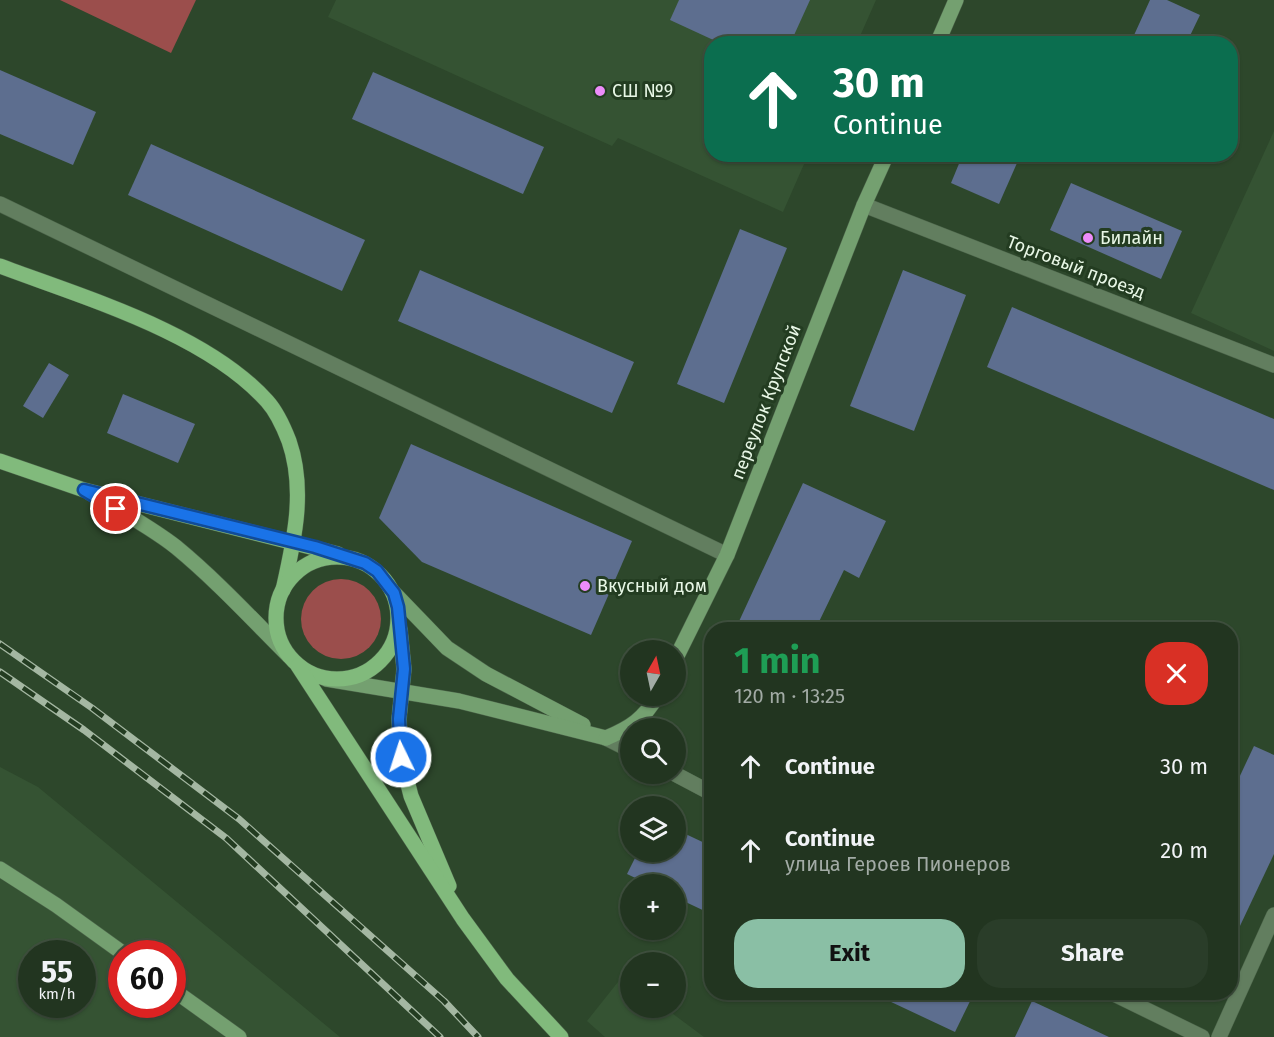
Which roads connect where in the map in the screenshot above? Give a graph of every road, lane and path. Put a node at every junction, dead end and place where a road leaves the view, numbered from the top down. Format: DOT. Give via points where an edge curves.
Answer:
graph roads {
  1 [pos="956,0"];
  2 [pos="940,36"];
  3 [pos="883,162"];
  4 [pos="0,204"];
  5 [pos="864,205"];
  6 [pos="0,266"];
  7 [pos="1274,365"];
  8 [pos="0,461"];
  9 [pos="84,490"];
  10 [pos="294,541"];
  11 [pos="727,555"];
  12 [pos="353,558"];
  13 [pos="283,590"];
  14 [pos="394,593"];
  15 [pos="399,621"];
  16 [pos="685,640"];
  17 [pos="293,661"];
  18 [pos="326,679"];
  19 [pos="401,693"];
  20 [pos="652,706"];
  21 [pos="606,738"];
  22 [pos="620,745"];
  23 [pos="686,780"];
  24 [pos="704,789"];
  25 [pos="0,869"];
  26 [pos="1274,915"];
  27 [pos="463,919"];
  28 [pos="108,942"];
  29 [pos="1238,995"];
  30 [pos="186,999"];
  31 [pos="1126,1000"];
  32 [pos="1236,1000"];
  33 [pos="239,1037"];
  34 [pos="561,1037"];
  35 [pos="1202,1037"];
  36 [pos="1219,1037"];
  1 -- 2 [label="street"];
  3 -- 5 [label="street, переулок Крупской"];
  4 -- 11 [label="street"];
  5 -- 7 [label="street, Торговый проезд"];
  5 -- 11 [label="street, переулок Крупской"];
  6 -- 10 [label="main road" via="186,341 231,369 268,402 289,442 296,470"];
  8 -- 9 [label="main road"];
  9 -- 10 [label="main road"];
  9 -- 17 [label="street" via="176,548"];
  10 -- 12 [label="main road"];
  10 -- 13 [label="main road"];
  11 -- 16 [label="street, переулок Крупской"];
  12 -- 13 [label="main road" via="312,562 290,578"];
  12 -- 14 [label="main road" via="377,571"];
  13 -- 17 [label="main road" via="276,624"];
  14 -- 15 [label="main road"];
  14 -- 21 [label="street" via="447,648 486,674"];
  15 -- 18 [label="main road" via="391,650 381,662 356,677"];
  15 -- 19 [label="main road" via="404,669"];
  17 -- 18 [label="main road"];
  17 -- 27 [label="main road"];
  18 -- 19 [label="street"];
  19 -- 21 [label="street" via="459,701"];
  19 -- 27 [label="main road" via="399,737 409,786"];
  20 -- 21 [label="street" via="632,726"];
  21 -- 22 [label="street"];
  23 -- 24 [label="street"];
  25 -- 28 [label="street"];
  26 -- 29 [label="street"];
  27 -- 34 [label="main road" via="507,979"];
  30 -- 33 [label="street"];
  31 -- 35 [label="street"];
  32 -- 36 [label="street"];
}
